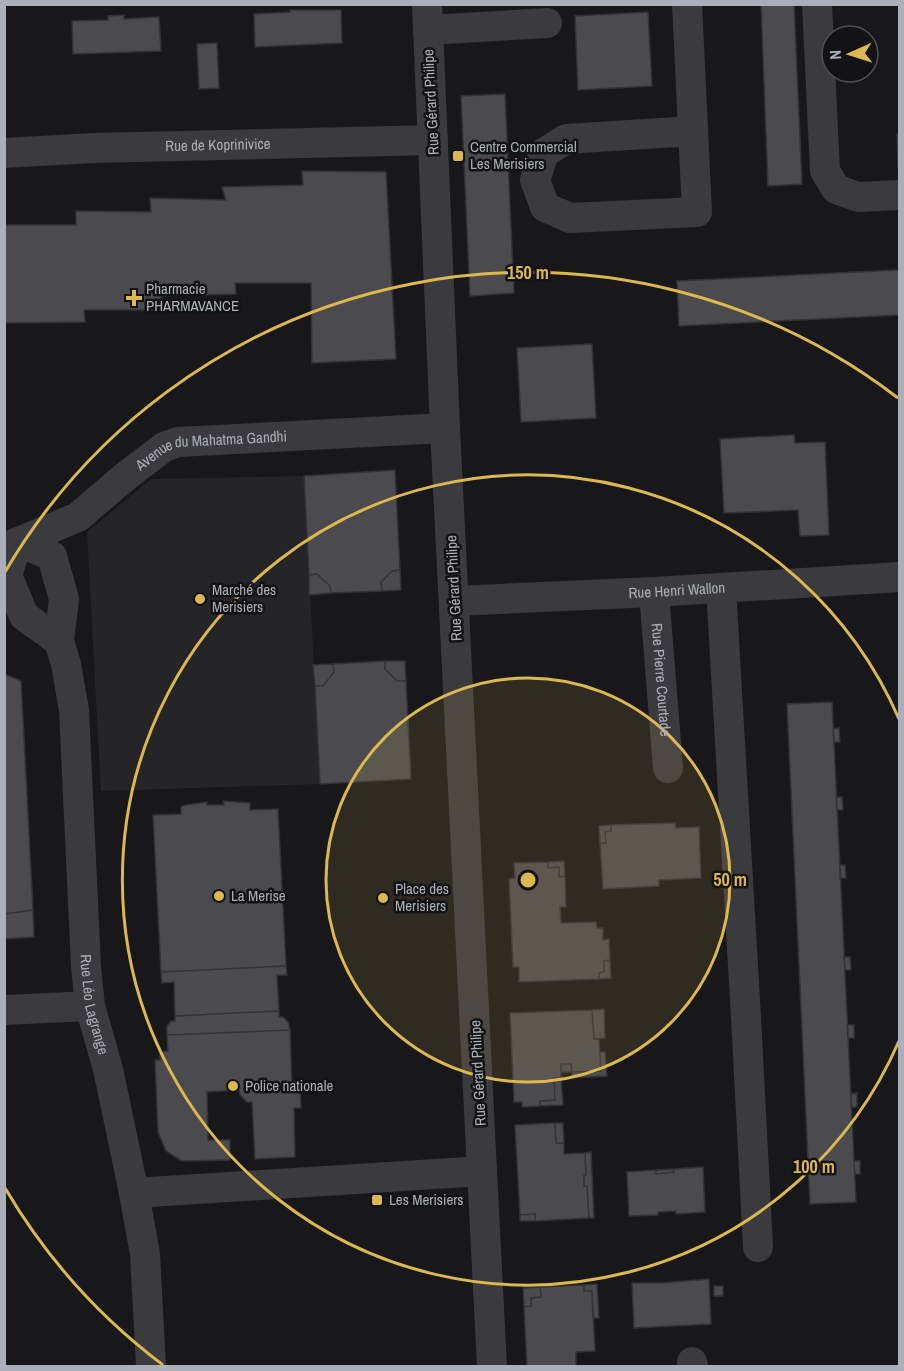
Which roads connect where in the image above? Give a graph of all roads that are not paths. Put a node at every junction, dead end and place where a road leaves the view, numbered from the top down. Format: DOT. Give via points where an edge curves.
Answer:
graph roads {
  1 [pos="687,4"];
  2 [pos="817,4"];
  3 [pos="427,17"];
  4 [pos="547,22"];
  5 [pos="693,131"];
  6 [pos="433,140"];
  7 [pos="4,153"];
  8 [pos="900,195"];
  9 [pos="445,428"];
  10 [pos="11,545"];
  11 [pos="900,577"];
  12 [pos="721,588"];
  13 [pos="654,592"];
  14 [pos="455,601"];
  15 [pos="59,641"];
  16 [pos="668,768"];
  17 [pos="90,1006"];
  18 [pos="4,1010"];
  19 [pos="482,1171"];
  20 [pos="134,1193"];
  21 [pos="758,1247"];
  22 [pos="151,1366"];
  23 [pos="492,1366"];
  1 -- 5 [label="street"];
  2 -- 8 [label="street" via="825,171 836,189 858,196"];
  3 -- 4 [label="street"];
  3 -- 6 [label="street, Rue Gérard Philipe"];
  5 -- 5 [label="street" via="697,212 570,218 544,207 536,180 543,153 566,139"];
  6 -- 7 [label="street, Rue de Koprinivice"];
  6 -- 9 [label="street, Rue Gérard Philipe"];
  9 -- 10 [label="street, Avenue du Mahatma Gandhi" via="178,442 164,447 78,517"];
  9 -- 14 [label="street, Rue Gérard Philipe"];
  10 -- 15 [label="street" via="7,575 24,616"];
  10 -- 15 [label="street, Rue Léo Lagrange" via="52,556 64,599"];
  11 -- 12 [label="street, Rue Henri Wallon"];
  12 -- 13 [label="street, Rue Henri Wallon"];
  12 -- 21 [label="street"];
  13 -- 14 [label="street, Rue Henri Wallon"];
  13 -- 16 [label="street, Rue Pierre Courtade"];
  14 -- 19 [label="street, Rue Gérard Philipe"];
  15 -- 17 [label="street, Rue Léo Lagrange" via="74,710"];
  17 -- 18 [label="street"];
  17 -- 20 [label="street, Rue Léo Lagrange" via="108,1069"];
  19 -- 20 [label="street"];
  19 -- 23 [label="street, Rue Gérard Philipe"];
  20 -- 22 [label="street, Rue Léo Lagrange" via="145,1254"];
}
